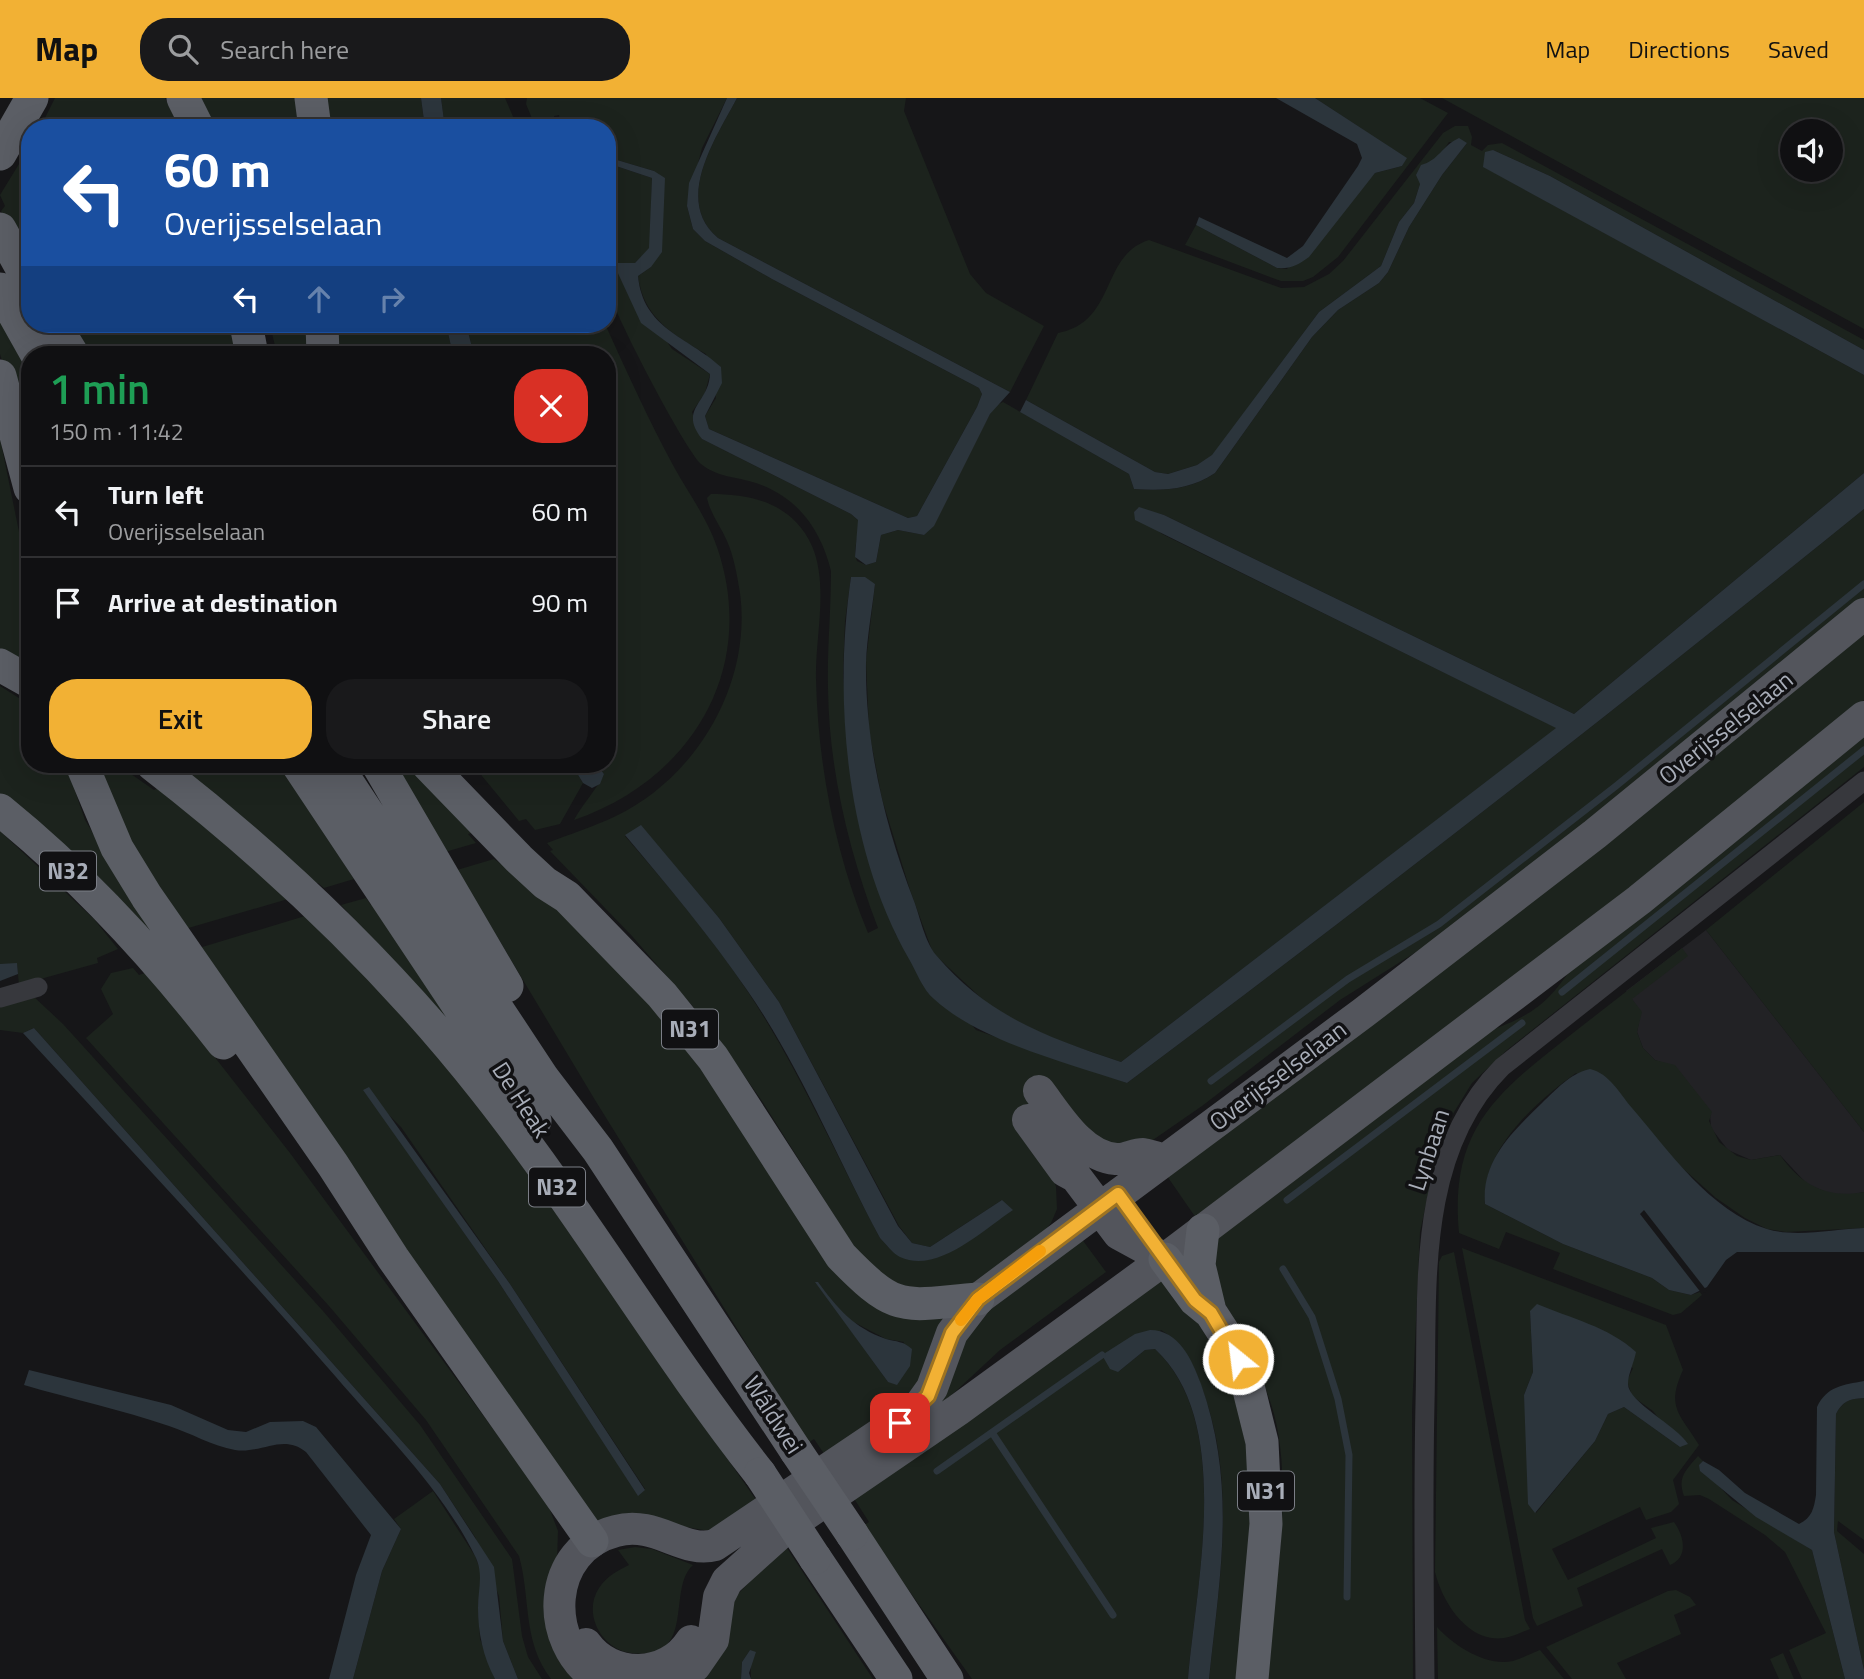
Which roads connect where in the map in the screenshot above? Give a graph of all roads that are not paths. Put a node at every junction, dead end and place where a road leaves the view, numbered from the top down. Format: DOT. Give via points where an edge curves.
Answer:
graph roads {
  1 [pos="32,98"];
  2 [pos="183,98"];
  3 [pos="311,98"];
  4 [pos="194,119"];
  5 [pos="313,119"];
  6 [pos="0,154"];
  7 [pos="0,229"];
  8 [pos="21,267"];
  9 [pos="0,289"];
  10 [pos="21,326"];
  11 [pos="0,376"];
  12 [pos="21,454"];
  13 [pos="1864,614"];
  14 [pos="0,665"];
  15 [pos="21,677"];
  16 [pos="1864,717"];
  17 [pos="85,773"];
  18 [pos="163,773"];
  19 [pos="307,773"];
  20 [pos="341,773"];
  21 [pos="380,773"];
  22 [pos="437,773"];
  23 [pos="462,773"];
  24 [pos="1864,781"];
  25 [pos="0,810"];
  26 [pos="497,826"];
  27 [pos="396,857"];
  28 [pos="418,891"];
  29 [pos="176,964"];
  30 [pos="38,986"];
  31 [pos="0,998"];
  32 [pos="1039,1091"];
  33 [pos="1028,1120"];
  34 [pos="1076,1138"];
  35 [pos="598,1150"];
  36 [pos="1164,1160"];
  37 [pos="1065,1171"];
  38 [pos="1120,1215"];
  39 [pos="1203,1230"];
  40 [pos="1055,1239"];
  41 [pos="1165,1259"];
  42 [pos="978,1299"];
  43 [pos="1103,1305"];
  44 [pos="1211,1313"];
  45 [pos="760,1474"];
  46 [pos="592,1541"];
  47 [pos="718,1565"];
  48 [pos="598,1679"];
  49 [pos="677,1679"];
  50 [pos="896,1679"];
  51 [pos="947,1679"];
  52 [pos="1252,1679"];
  53 [pos="1425,1679"];
  1 -- 6 [label="highway"];
  2 -- 4 [label="highway"];
  3 -- 5 [label="highway"];
  7 -- 8 [label="highway"];
  9 -- 10 [label="highway"];
  11 -- 12 [label="highway"];
  13 -- 36 [label="main road, Overijsselselaan" via="1595,834"];
  14 -- 15 [label="highway"];
  16 -- 39 [label="main road" via="1639,900"];
  17 -- 29 [label="highway" via="117,848 166,925"];
  18 -- 45 [label="highway, N32" via="300,887 424,1015 486,1091"];
  19 -- 27 [label="highway, De Heak"];
  20 -- 27 [label="highway, De Heak"];
  21 -- 27 [label="highway"];
  22 -- 26 [label="highway"];
  23 -- 26 [label="highway"];
  24 -- 53 [label="street, Lynbaan" via="1502,1067 1475,1097 1455,1134 1438,1196 1428,1262"];
  25 -- 29 [label="highway, N32" via="132,935"];
  26 -- 42 [label="highway, N31" via="527,857 555,875 567,897 687,1024 841,1256 867,1283 912,1305"];
  27 -- 28 [label="highway, De Heak"];
  28 -- 35 [label="highway, De Heak" via="542,1078"];
  28 -- 45 [label="highway, De Heak" via="726,1409"];
  29 -- 46 [label="highway" via="333,1165"];
  30 -- 31 [label="street"];
  32 -- 34 [label="main road"];
  33 -- 37 [label="main road"];
  34 -- 36 [label="main road" via="1108,1158 1141,1154"];
  34 -- 38 [label="main road"];
  35 -- 51 [label="highway, Wâldwei, bridge"];
  36 -- 38 [label="main road, Overijsselselaan"];
  37 -- 38 [label="main road"];
  37 -- 40 [label="main road" via="1065,1218"];
  38 -- 40 [label="main road, Overijsselselaan"];
  38 -- 41 [label="main road"];
  38 -- 43 [label="main road" via="1127,1255 1110,1278"];
  39 -- 41 [label="main road"];
  39 -- 44 [label="highway, N31" via="1199,1265"];
  40 -- 42 [label="main road, Overijsselselaan"];
  41 -- 43 [label="main road"];
  41 -- 44 [label="highway, N31" via="1195,1300"];
  42 -- 47 [label="main road, Overijsselselaan" via="952,1333 932,1388 917,1409"];
  43 -- 47 [label="main road" via="787,1527"];
  44 -- 52 [label="highway, N31" via="1248,1386 1266,1471 1266,1524"];
  45 -- 50 [label="highway, Wâldwei, bridge"];
  46 -- 47 [label="main road" via="618,1530 641,1528 695,1546"];
  46 -- 47 [label="main road" via="599,1555 579,1584 577,1624 591,1652 627,1671 664,1667 682,1654 700,1620 700,1588"];
  46 -- 48 [label="main road" via="564,1575 557,1599 569,1649"];
  47 -- 49 [label="main road" via="713,1640 695,1666"];
}
